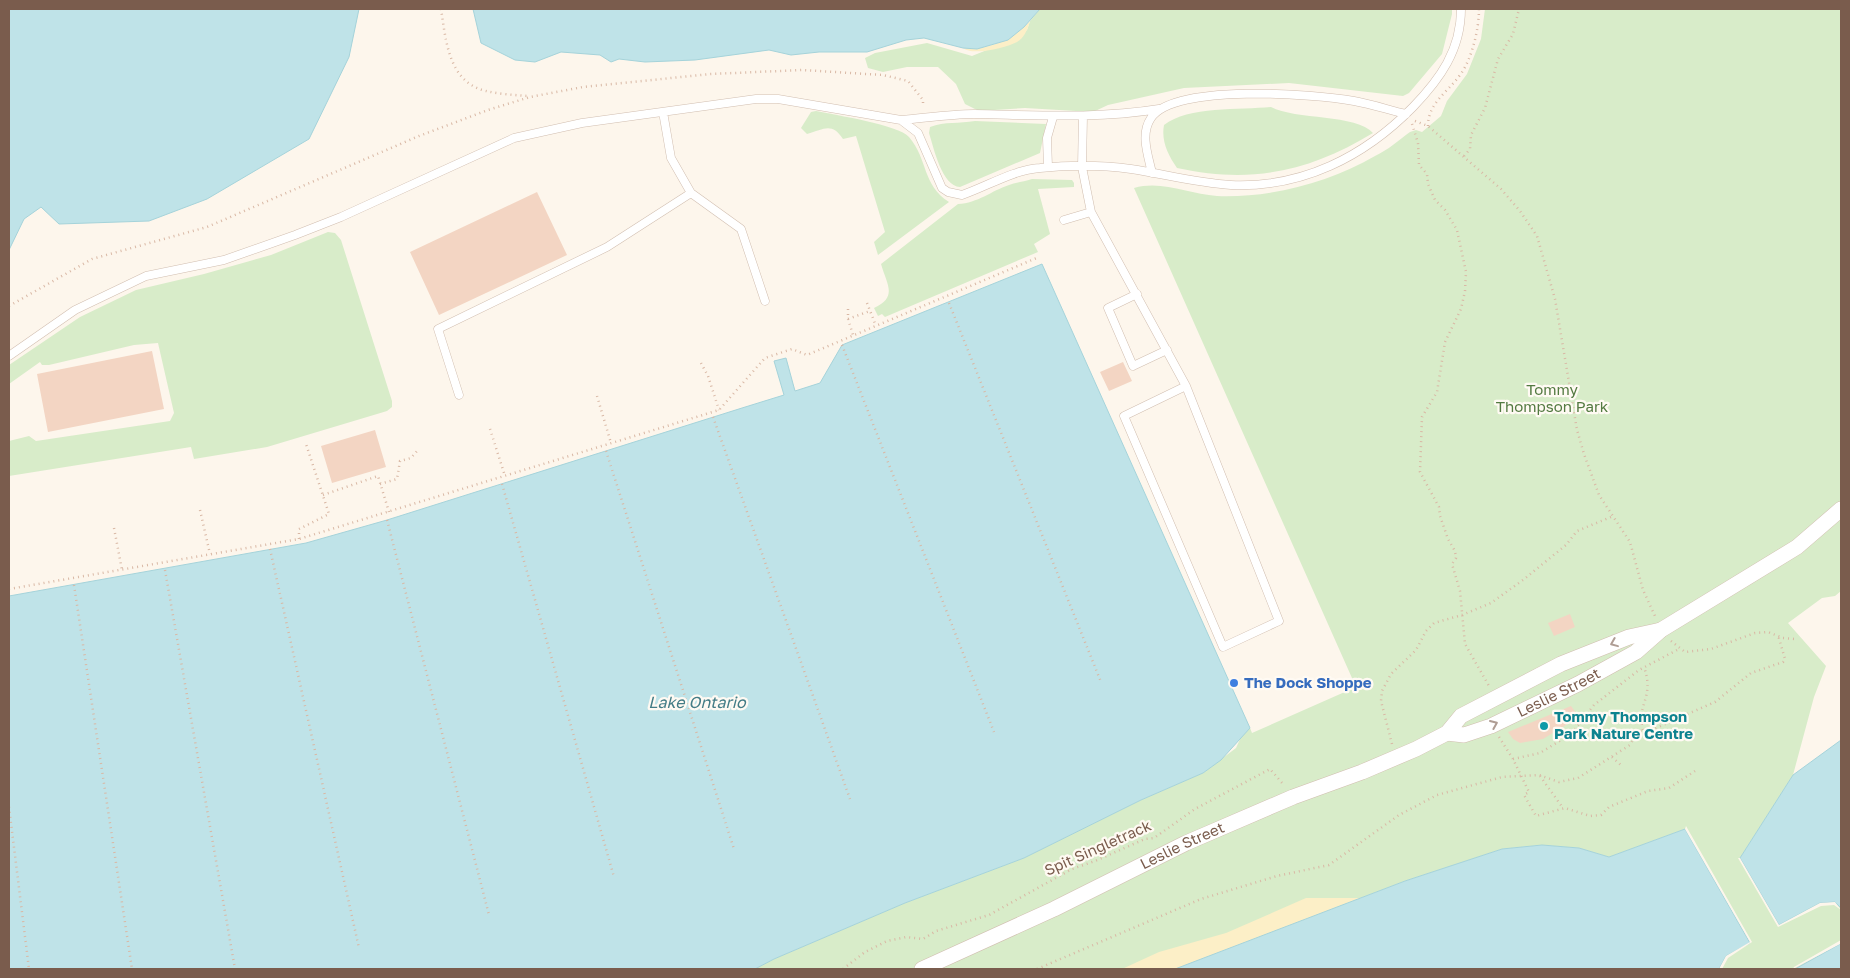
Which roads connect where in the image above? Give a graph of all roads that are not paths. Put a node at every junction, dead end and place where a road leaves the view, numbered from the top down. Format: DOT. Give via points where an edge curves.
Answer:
graph roads {
  1 [pos="1461,9"];
  2 [pos="1159,109"];
  3 [pos="664,112"];
  4 [pos="1083,116"];
  5 [pos="1408,116"];
  6 [pos="1053,117"];
  7 [pos="901,120"];
  8 [pos="1048,167"];
  9 [pos="1082,167"];
  10 [pos="1152,173"];
  11 [pos="691,193"];
  12 [pos="1091,212"];
  13 [pos="1064,220"];
  14 [pos="1137,294"];
  15 [pos="765,301"];
  16 [pos="1167,350"];
  17 [pos="9,356"];
  18 [pos="1186,386"];
  19 [pos="459,395"];
  20 [pos="1841,509"];
  21 [pos="1661,630"];
  22 [pos="1447,733"];
  23 [pos="922,969"];
  1 -- 5 [label="lane" via="1456,46 1434,84"];
  2 -- 4 [label="lane" via="1118,116"];
  2 -- 5 [label="lane" via="1190,98 1288,94 1355,101"];
  2 -- 10 [label="lane" via="1150,118 1146,129 1145,141"];
  3 -- 7 [label="lane" via="778,99"];
  3 -- 11 [label="lane" via="671,158"];
  3 -- 17 [label="lane" via="582,123 514,138 295,235 224,260 146,276 75,310"];
  4 -- 6 [label="lane"];
  4 -- 9 [label="lane"];
  5 -- 10 [label="lane" via="1355,155 1289,180 1231,185"];
  6 -- 7 [label="lane" via="973,114"];
  6 -- 8 [label="lane" via="1047,138"];
  7 -- 8 [label="lane" via="918,133 938,182 948,192 969,192 1018,172"];
  8 -- 9 [label="lane"];
  9 -- 10 [label="lane"];
  9 -- 12 [label="lane"];
  11 -- 15 [label="lane" via="741,229"];
  11 -- 19 [label="lane" via="607,247 438,329"];
  12 -- 13 [label="lane"];
  12 -- 14 [label="lane"];
  14 -- 16 [label="lane"];
  14 -- 16 [label="lane" via="1108,308 1133,366"];
  16 -- 18 [label="lane"];
  18 -- 18 [label="lane" via="1279,621 1223,647 1124,416"];
  20 -- 21 [label="street, Leslie Street" via="1797,547"];
  21 -- 22 [label="street, Leslie Street, one-way" via="1629,637 1569,661 1461,716"];
  22 -- 21 [label="street, Leslie Street, one-way" via="1464,735 1491,726 1636,652"];
  22 -- 23 [label="street, Leslie Street" via="1396,758 1186,843 1054,909"];
}
